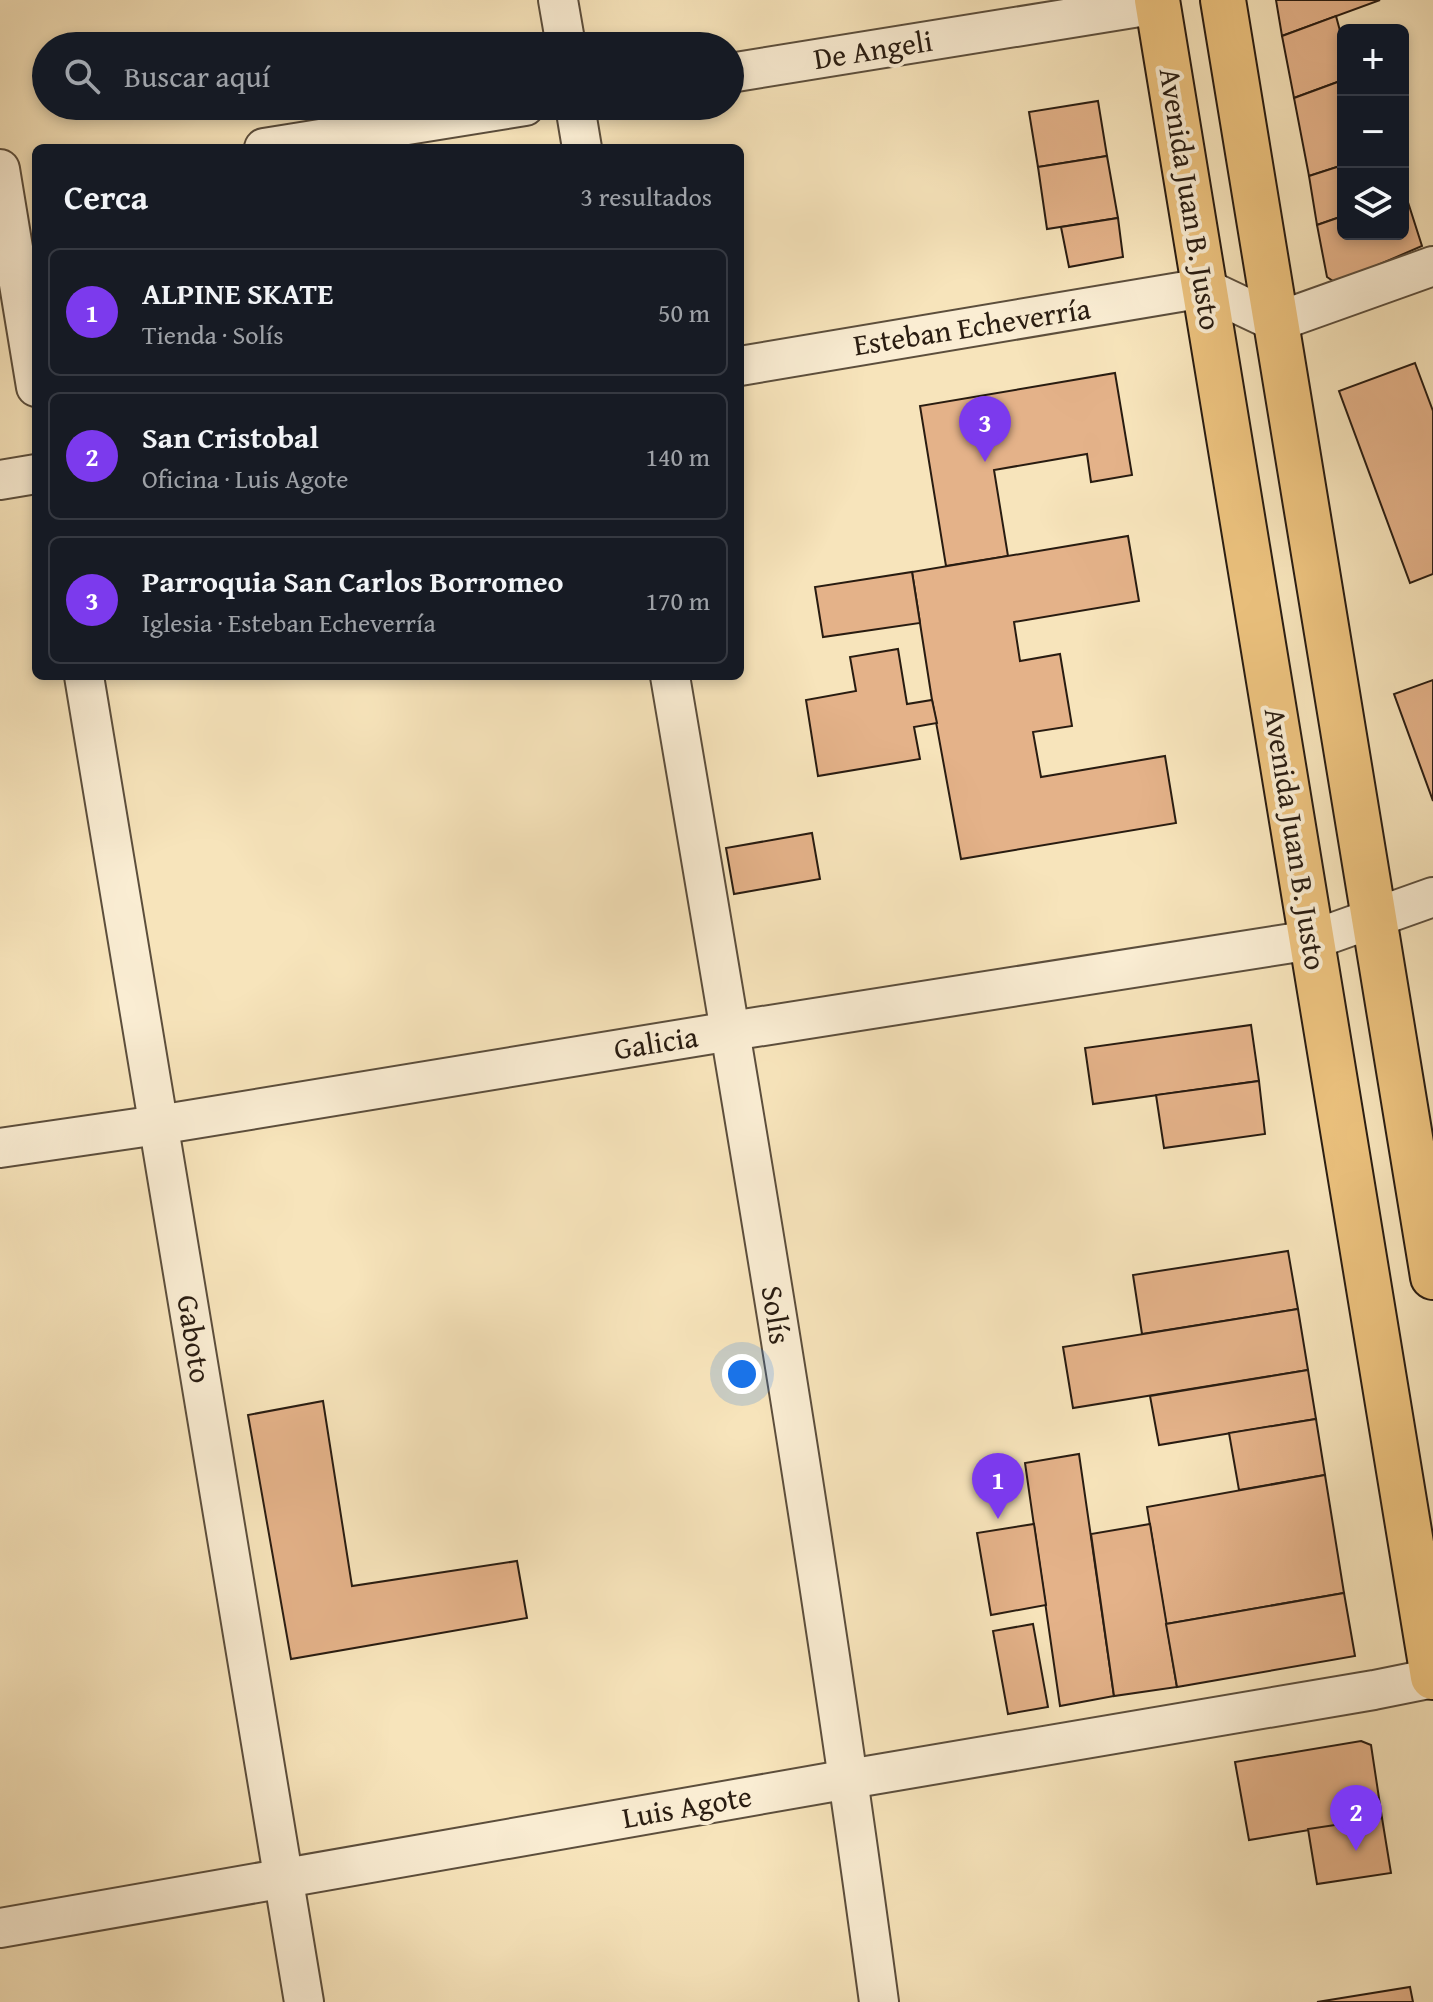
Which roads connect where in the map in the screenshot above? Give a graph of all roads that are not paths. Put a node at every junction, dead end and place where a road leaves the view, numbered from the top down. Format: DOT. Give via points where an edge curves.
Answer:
graph roads {
  1 [pos="558,0"];
  2 [pos="1223,0"];
  3 [pos="1158,2"];
  4 [pos="564,32"];
  5 [pos="744,71"];
  6 [pos="438,120"];
  7 [pos="577,120"];
  8 [pos="289,144"];
  9 [pos="581,144"];
  10 [pos="13,181"];
  11 [pos="1433,266"];
  12 [pos="1204,288"];
  13 [pos="1276,322"];
  14 [pos="32,351"];
  15 [pos="744,365"];
  16 [pos="32,475"];
  17 [pos="0,480"];
  18 [pos="85,680"];
  19 [pos="671,680"];
  20 [pos="1433,897"];
  21 [pos="1374,919"];
  22 [pos="1312,940"];
  23 [pos="731,1031"];
  24 [pos="158,1125"];
  25 [pos="0,1148"];
  26 [pos="1433,1277"];
  27 [pos="1433,1677"];
  28 [pos="849,1779"];
  29 [pos="283,1878"];
  30 [pos="0,1928"];
  31 [pos="304,2002"];
  32 [pos="879,2002"];
  1 -- 4 [label="street"];
  2 -- 13 [label="main road"];
  3 -- 5 [label="street, De Angeli"];
  3 -- 12 [label="main road, Avenida Juan B. Justo"];
  6 -- 8 [label="street"];
  7 -- 9 [label="street"];
  10 -- 14 [label="street"];
  11 -- 13 [label="street"];
  12 -- 13 [label="street"];
  12 -- 15 [label="street, Esteban Echeverría"];
  12 -- 22 [label="main road, Avenida Juan B. Justo"];
  13 -- 21 [label="main road"];
  16 -- 17 [label="street"];
  18 -- 24 [label="street, Gaboto"];
  19 -- 23 [label="street, Solís"];
  20 -- 21 [label="street, Galicia"];
  21 -- 22 [label="street, Galicia"];
  21 -- 26 [label="main road"];
  22 -- 23 [label="street, Galicia"];
  22 -- 27 [label="main road, Avenida Juan B. Justo"];
  23 -- 24 [label="street, Galicia"];
  23 -- 28 [label="street, Solís"];
  24 -- 25 [label="street, Galicia"];
  24 -- 29 [label="street, Gaboto"];
  27 -- 28 [label="street, Luis Agote"];
  28 -- 29 [label="street, Luis Agote"];
  28 -- 32 [label="street, Solís"];
  29 -- 30 [label="street, Luis Agote"];
  29 -- 31 [label="street, Gaboto"];
}
